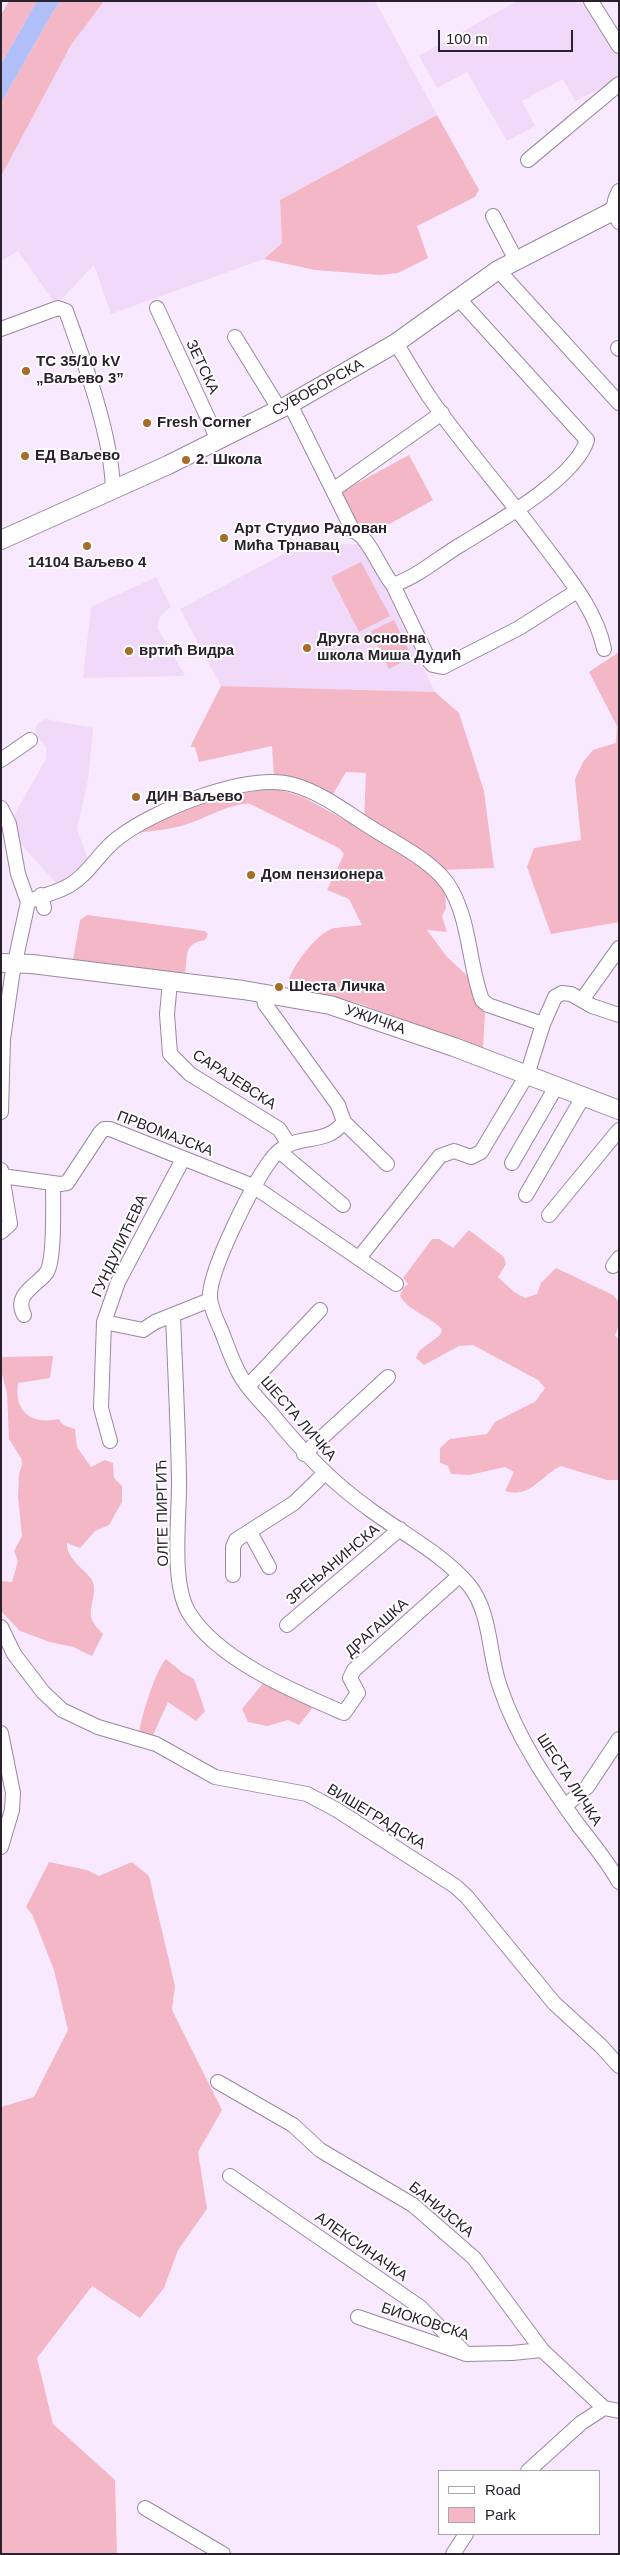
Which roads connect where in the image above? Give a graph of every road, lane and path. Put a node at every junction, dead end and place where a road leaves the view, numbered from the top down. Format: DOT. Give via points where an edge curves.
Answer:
graph roads {
  1 [pos="591,1"];
  2 [pos="619,46"];
  3 [pos="619,84"];
  4 [pos="528,160"];
  5 [pos="619,191"];
  6 [pos="492,216"];
  7 [pos="617,217"];
  8 [pos="516,260"];
  9 [pos="498,270"];
  10 [pos="458,298"];
  11 [pos="157,308"];
  12 [pos="1,329"];
  13 [pos="235,337"];
  14 [pos="396,343"];
  15 [pos="619,403"];
  16 [pos="285,407"];
  17 [pos="442,413"];
  18 [pos="218,440"];
  19 [pos="113,489"];
  20 [pos="333,490"];
  21 [pos="518,509"];
  22 [pos="1,540"];
  23 [pos="393,585"];
  24 [pos="577,591"];
  25 [pos="604,649"];
  26 [pos="30,740"];
  27 [pos="1,760"];
  28 [pos="1,808"];
  29 [pos="28,902"];
  30 [pos="619,948"];
  31 [pos="8,963"];
  32 [pos="170,982"];
  33 [pos="263,992"];
  34 [pos="582,1000"];
  35 [pos="619,1015"];
  36 [pos="543,1024"];
  37 [pos="527,1075"];
  38 [pos="556,1086"];
  39 [pos="583,1097"];
  40 [pos="619,1110"];
  41 [pos="1,1112"];
  42 [pos="344,1122"];
  43 [pos="619,1130"];
  44 [pos="284,1147"];
  45 [pos="183,1159"];
  46 [pos="512,1163"];
  47 [pos="387,1164"];
  48 [pos="1,1170"];
  49 [pos="2,1176"];
  50 [pos="53,1183"];
  51 [pos="253,1186"];
  52 [pos="526,1195"];
  53 [pos="343,1205"];
  54 [pos="549,1216"];
  55 [pos="1,1232"];
  56 [pos="359,1258"];
  57 [pos="396,1284"];
  58 [pos="210,1300"];
  59 [pos="320,1310"];
  60 [pos="24,1315"];
  61 [pos="173,1315"];
  62 [pos="104,1322"];
  63 [pos="388,1377"];
  64 [pos="248,1386"];
  65 [pos="110,1441"];
  66 [pos="304,1454"];
  67 [pos="324,1474"];
  68 [pos="400,1530"];
  69 [pos="250,1532"];
  70 [pos="270,1567"];
  71 [pos="233,1576"];
  72 [pos="459,1576"];
  73 [pos="287,1625"];
  74 [pos="1,1626"];
  75 [pos="344,1713"];
  76 [pos="1,1733"];
  77 [pos="619,1739"];
  78 [pos="565,1806"];
  79 [pos="1,1847"];
  80 [pos="619,1882"];
  81 [pos="619,2066"];
  82 [pos="218,2082"];
  83 [pos="230,2176"];
  84 [pos="358,2317"];
  85 [pos="542,2350"];
  86 [pos="466,2354"];
  87 [pos="604,2408"];
  88 [pos="619,2411"];
  89 [pos="529,2470"];
  90 [pos="145,2508"];
  91 [pos="465,2535"];
  92 [pos="223,2554"];
  93 [pos="453,2554"];
  1 -- 2 [label="street"];
  3 -- 4 [label="street"];
  5 -- 7 [label="street" via="614,199"];
  6 -- 8 [label="street"];
  7 -- 8 [label="main road, СУВОБОРСКА" via="591,222"];
  8 -- 9 [label="main road, СУВОБОРСКА"];
  9 -- 10 [label="main road, СУВОБОРСКА"];
  9 -- 15 [label="street"];
  10 -- 14 [label="main road, СУВОБОРСКА"];
  10 -- 21 [label="street" via="587,440 581,456"];
  11 -- 18 [label="street, ЗЕТСКА"];
  12 -- 19 [label="street" via="58,308 66,311 90,378 112,470"];
  13 -- 16 [label="street"];
  14 -- 16 [label="main road, СУВОБОРСКА"];
  14 -- 17 [label="street"];
  16 -- 18 [label="main road, СУВОБОРСКА"];
  16 -- 20 [label="street"];
  17 -- 20 [label="street"];
  17 -- 21 [label="street"];
  18 -- 19 [label="main road, СУВОБОРСКА"];
  19 -- 22 [label="main road, СУВОБОРСКА"];
  20 -- 23 [label="street" via="353,531 362,535"];
  21 -- 23 [label="street" via="412,578"];
  21 -- 24 [label="street"];
  23 -- 24 [label="street" via="430,662 443,667 519,628"];
  24 -- 25 [label="street" via="594,618"];
  26 -- 27 [label="street"];
  28 -- 29 [label="street" via="10,824 18,874"];
  29 -- 31 [label="street"];
  29 -- 36 [label="street" via="43,902 71,884 88,871 117,838 156,814 230,788 260,783 294,784 329,801 438,872 453,892 460,910 482,1000"];
  30 -- 34 [label="street"];
  31 -- 32 [label="main road, УЖИЧКА"];
  31 -- 41 [label="street"];
  32 -- 33 [label="main road, УЖИЧКА"];
  32 -- 44 [label="street, САРАЈЕВСКА" via="167,1014 170,1054 190,1074 279,1129"];
  33 -- 37 [label="main road, УЖИЧКА" via="353,1012"];
  33 -- 42 [label="street" via="265,1004 338,1105"];
  34 -- 35 [label="street"];
  34 -- 36 [label="street" via="571,994 559,994"];
  36 -- 37 [label="street"];
  37 -- 38 [label="main road, УЖИЧКА"];
  37 -- 56 [label="street" via="481,1152 471,1157 454,1151 440,1156"];
  38 -- 39 [label="main road, УЖИЧКА"];
  38 -- 46 [label="street"];
  39 -- 40 [label="main road, УЖИЧКА"];
  39 -- 52 [label="street"];
  42 -- 44 [label="street" via="327,1136"];
  42 -- 47 [label="street"];
  43 -- 54 [label="street"];
  44 -- 51 [label="street"];
  44 -- 53 [label="street, САРАЈЕВСКА"];
  45 -- 50 [label="street, ПРВОМАЈСКА" via="104,1129 70,1180"];
  45 -- 51 [label="street, ПРВОМАЈСКА"];
  45 -- 62 [label="street, ГУНДУЛИЋЕВА" via="118,1282"];
  48 -- 49 [label="street"];
  49 -- 50 [label="street"];
  49 -- 55 [label="street" via="10,1224"];
  50 -- 60 [label="street" via="51,1256 46,1272 23,1296 21,1310"];
  51 -- 56 [label="street, ПРВОМАЈСКА"];
  51 -- 58 [label="street" via="216,1270"];
  56 -- 57 [label="street, ПРВОМАЈСКА"];
  58 -- 61 [label="street"];
  58 -- 64 [label="street, ШЕСТА ЛИЧКА" via="236,1367"];
  59 -- 64 [label="street"];
  61 -- 62 [label="street" via="139,1331"];
  61 -- 75 [label="street, ОЛГЕ ПИРГИЋ" via="180,1479 178,1559 185,1605 194,1621 211,1638 265,1677"];
  62 -- 65 [label="street, ГУНДУЛИЋЕВА" via="100,1408"];
  63 -- 66 [label="street"];
  64 -- 66 [label="street, ШЕСТА ЛИЧКА"];
  66 -- 67 [label="street, ШЕСТА ЛИЧКА"];
  67 -- 68 [label="street, ШЕСТА ЛИЧКА"];
  67 -- 69 [label="street" via="294,1502"];
  68 -- 72 [label="street, ШЕСТА ЛИЧКА"];
  68 -- 73 [label="street, ЗРЕЊАНИНСКА"];
  69 -- 70 [label="street"];
  69 -- 71 [label="street" via="234,1543"];
  72 -- 75 [label="street, ДРАГАШКА" via="354,1670 350,1678 358,1693"];
  72 -- 78 [label="street, ШЕСТА ЛИЧКА" via="483,1611 505,1703 538,1767"];
  74 -- 81 [label="street, ВИШЕГРАДСКА" via="14,1654 43,1692 62,1710 98,1727 156,1744 215,1778 307,1794 338,1810 455,1886 554,2003"];
  76 -- 79 [label="street" via="12,1793 12,1810"];
  77 -- 78 [label="street" via="586,1787"];
  78 -- 80 [label="street, ШЕСТА ЛИЧКА"];
  82 -- 85 [label="street, БАНИЈСКА" via="293,2125 320,2150 413,2205 474,2258"];
  83 -- 86 [label="street, АЛЕКСИНАЧКА" via="420,2307"];
  84 -- 86 [label="street, БИОКОВСКА"];
  85 -- 86 [label="street, БИОКОВСКА"];
  85 -- 87 [label="street, БАНИЈСКА"];
  87 -- 88 [label="street"];
  87 -- 89 [label="street" via="581,2423"];
  90 -- 92 [label="street"];
  91 -- 93 [label="street"];
}
